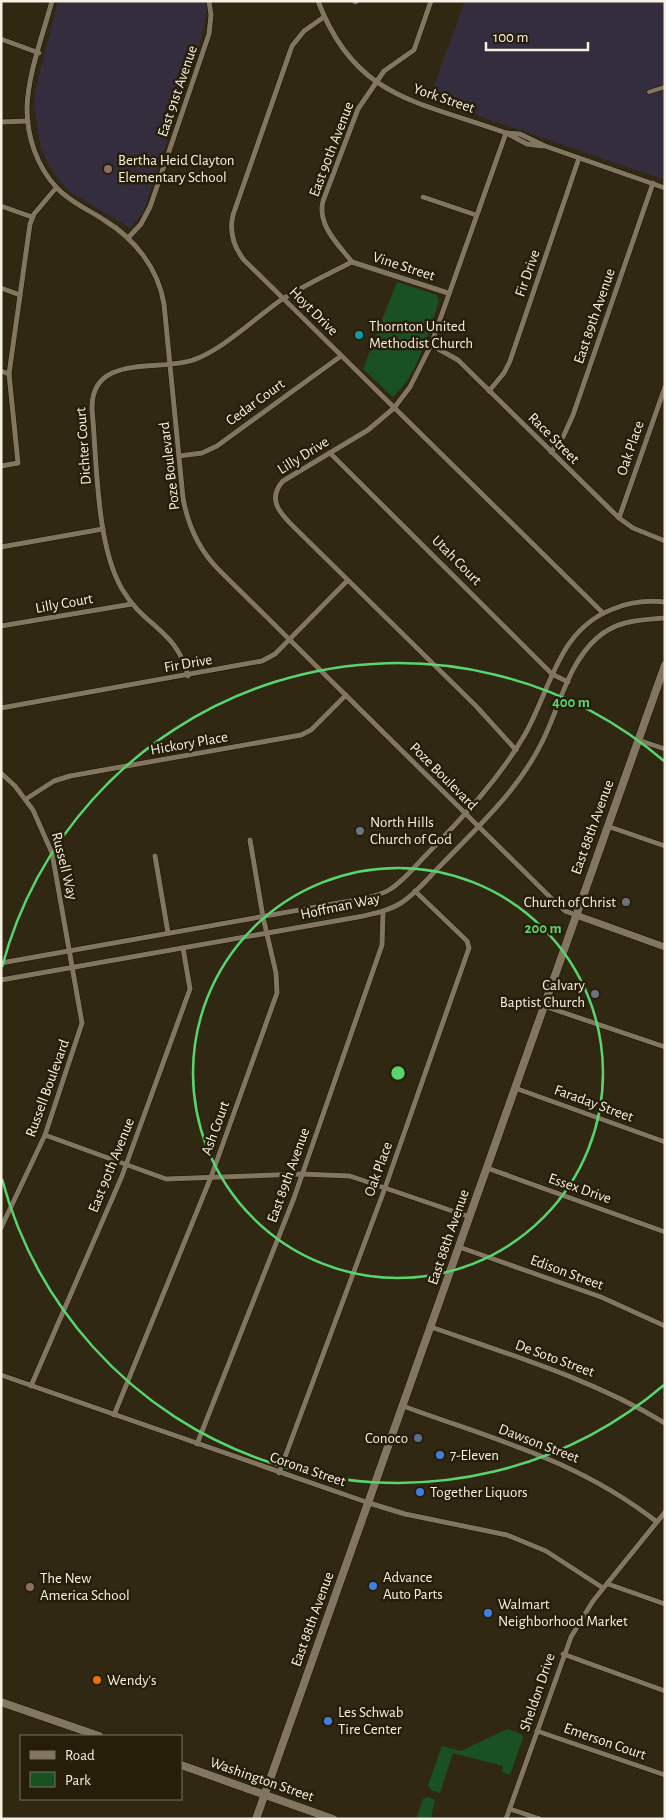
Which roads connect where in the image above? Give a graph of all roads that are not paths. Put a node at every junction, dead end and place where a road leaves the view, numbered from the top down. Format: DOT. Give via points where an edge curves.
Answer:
graph roads {
  1 [pos="52,1"];
  2 [pos="209,1"];
  3 [pos="318,1"];
  4 [pos="431,1"];
  5 [pos="324,17"];
  6 [pos="1,39"];
  7 [pos="39,53"];
  8 [pos="375,82"];
  9 [pos="665,87"];
  10 [pos="649,92"];
  11 [pos="28,121"];
  12 [pos="1,122"];
  13 [pos="506,133"];
  14 [pos="579,158"];
  15 [pos="654,183"];
  16 [pos="56,188"];
  17 [pos="665,188"];
  18 [pos="423,197"];
  19 [pos="1,206"];
  20 [pos="476,215"];
  21 [pos="32,217"];
  22 [pos="128,238"];
  23 [pos="352,262"];
  24 [pos="1,288"];
  25 [pos="448,293"];
  26 [pos="20,295"];
  27 [pos="283,299"];
  28 [pos="430,345"];
  29 [pos="341,356"];
  30 [pos="170,364"];
  31 [pos="1,371"];
  32 [pos="9,374"];
  33 [pos="665,387"];
  34 [pos="489,391"];
  35 [pos="394,408"];
  36 [pos="551,452"];
  37 [pos="330,453"];
  38 [pos="179,456"];
  39 [pos="1,466"];
  40 [pos="619,518"];
  41 [pos="103,529"];
  42 [pos="665,541"];
  43 [pos="1,547"];
  44 [pos="347,581"];
  45 [pos="665,602"];
  46 [pos="132,604"];
  47 [pos="603,612"];
  48 [pos="665,618"];
  49 [pos="1,626"];
  50 [pos="289,640"];
  51 [pos="665,665"];
  52 [pos="552,674"];
  53 [pos="188,676"];
  54 [pos="568,682"];
  55 [pos="346,695"];
  56 [pos="1,708"];
  57 [pos="638,740"];
  58 [pos="516,750"];
  59 [pos="665,750"];
  60 [pos="1,773"];
  61 [pos="26,799"];
  62 [pos="465,815"];
  63 [pos="607,826"];
  64 [pos="478,827"];
  65 [pos="250,840"];
  66 [pos="665,846"];
  67 [pos="156,856"];
  68 [pos="415,891"];
  69 [pos="383,911"];
  70 [pos="576,915"];
  71 [pos="263,917"];
  72 [pos="168,933"];
  73 [pos="268,933"];
  74 [pos="183,948"];
  75 [pos="665,948"];
  76 [pos="69,950"];
  77 [pos="1,963"];
  78 [pos="72,967"];
  79 [pos="1,980"];
  80 [pos="544,1006"];
  81 [pos="665,1047"];
  82 [pos="515,1088"];
  83 [pos="45,1135"];
  84 [pos="665,1142"];
  85 [pos="126,1165"];
  86 [pos="487,1168"];
  87 [pos="302,1174"];
  88 [pos="211,1177"];
  89 [pos="385,1188"];
  90 [pos="470,1217"];
  91 [pos="1,1228"];
  92 [pos="665,1232"];
  93 [pos="459,1247"];
  94 [pos="665,1326"];
  95 [pos="431,1327"];
  96 [pos="1,1375"];
  97 [pos="31,1386"];
  98 [pos="403,1406"];
  99 [pos="114,1415"];
  100 [pos="665,1423"];
  101 [pos="197,1444"];
  102 [pos="279,1473"];
  103 [pos="369,1503"];
  104 [pos="665,1512"];
  105 [pos="657,1522"];
  106 [pos="608,1584"];
  107 [pos="603,1588"];
  108 [pos="665,1604"];
  109 [pos="563,1654"];
  110 [pos="665,1691"];
  111 [pos="1,1702"];
  112 [pos="537,1731"];
  113 [pos="96,1735"];
  114 [pos="182,1765"];
  115 [pos="665,1775"];
  116 [pos="265,1795"];
  117 [pos="510,1808"];
  118 [pos="256,1819"];
  119 [pos="333,1819"];
  120 [pos="506,1819"];
  121 [pos="540,1819"];
  1 -- 7 [label="street, Poze Boulevard"];
  2 -- 22 [label="street, East 91st Avenue" via="209,34 150,207"];
  3 -- 5 [label="street, York Street"];
  4 -- 8 [label="street, East 90th Avenue" via="414,50 389,65"];
  5 -- 8 [label="street, York Street" via="350,60"];
  5 -- 27 [label="street, Hoyt Drive" via="304,31 292,46 231,224 232,238 239,255"];
  6 -- 7 [label="street"];
  7 -- 11 [label="street, Poze Boulevard" via="29,90"];
  8 -- 13 [label="street, York Street" via="403,97"];
  8 -- 23 [label="street, East 90th Avenue" via="352,120 322,207 323,223"];
  9 -- 10 [label="street"];
  11 -- 12 [label="street"];
  11 -- 16 [label="street, Poze Boulevard" via="35,153"];
  13 -- 14 [label="street, York Street" via="524,136"];
  13 -- 20 [label="street, Lilly Drive"];
  14 -- 15 [label="street, York Street"];
  14 -- 34 [label="street, Fir Drive" via="510,361"];
  15 -- 17 [label="street, York Street"];
  15 -- 36 [label="street, East 89th Avenue" via="573,415 563,438"];
  16 -- 21 [label="street"];
  16 -- 22 [label="street, Poze Boulevard"];
  18 -- 20 [label="street"];
  19 -- 21 [label="street"];
  20 -- 25 [label="street, Lilly Drive"];
  21 -- 26 [label="street"];
  22 -- 30 [label="street, Poze Boulevard" via="146,260 159,284"];
  23 -- 25 [label="street, Vine Street"];
  23 -- 27 [label="street, Dichter Court"];
  24 -- 26 [label="street"];
  25 -- 28 [label="street, Lilly Drive"];
  26 -- 32 [label="street"];
  27 -- 29 [label="street, Hoyt Drive"];
  27 -- 30 [label="street, Dichter Court" via="212,350 192,361"];
  28 -- 34 [label="street, Race Street" via="458,360"];
  28 -- 35 [label="street, Lilly Drive" via="418,375"];
  29 -- 35 [label="street, Hoyt Drive"];
  29 -- 38 [label="street, Cedar Court" via="218,446 202,453"];
  30 -- 38 [label="street, Poze Boulevard"];
  30 -- 41 [label="street, Dichter Court" via="116,371 101,381 94,394 92,409"];
  31 -- 32 [label="street"];
  32 -- 39 [label="street" via="18,463"];
  33 -- 40 [label="street, Oak Place"];
  34 -- 36 [label="street, Race Street"];
  35 -- 37 [label="street, Lilly Drive" via="368,430"];
  35 -- 47 [label="street, Hoyt Drive"];
  36 -- 40 [label="street, Race Street"];
  37 -- 44 [label="street, Lilly Drive" via="283,481 274,502 278,511"];
  37 -- 52 [label="street, Utah Court"];
  38 -- 50 [label="street, Poze Boulevard" via="186,511 204,553"];
  40 -- 42 [label="street, Race Street" via="633,528"];
  41 -- 43 [label="street"];
  41 -- 46 [label="street, Dichter Court" via="114,573"];
  44 -- 50 [label="street, Fir Drive"];
  44 -- 58 [label="street, Lilly Drive" via="476,706"];
  45 -- 47 [label="street, Hoffman Way" via="636,602"];
  46 -- 49 [label="street, Lilly Court"];
  46 -- 53 [label="street, Dichter Court" via="174,642"];
  47 -- 52 [label="street, Hoffman Way" via="574,636"];
  48 -- 54 [label="street, Hoffman Way" via="622,623 598,637 578,660"];
  50 -- 53 [label="street, Fir Drive" via="262,661"];
  50 -- 55 [label="street, Poze Boulevard"];
  51 -- 57 [label="main road, East 88th Avenue"];
  52 -- 54 [label="street, Utah Court"];
  52 -- 58 [label="street, Hoffman Way" via="534,719"];
  53 -- 56 [label="street, Fir Drive"];
  54 -- 64 [label="street, Hoffman Way" via="531,762"];
  55 -- 61 [label="street, Hickory Place" via="311,730 301,735 70,776 54,781"];
  55 -- 62 [label="street, Poze Boulevard"];
  57 -- 59 [label="street"];
  57 -- 63 [label="main road, East 88th Avenue"];
  58 -- 62 [label="street, Hoffman Way"];
  60 -- 61 [label="street, Russell Way"];
  61 -- 76 [label="street, Russell Way" via="40,822 52,853"];
  62 -- 64 [label="street, Poze Boulevard"];
  62 -- 71 [label="street, Hoffman Way" via="388,890 361,899"];
  63 -- 66 [label="street"];
  63 -- 70 [label="main road, East 88th Avenue"];
  64 -- 68 [label="street, Hoffman Way"];
  64 -- 70 [label="street, Poze Boulevard" via="552,899"];
  65 -- 71 [label="street, Ash Court"];
  67 -- 72 [label="street"];
  68 -- 69 [label="street, Hoffman Way"];
  68 -- 89 [label="street, Oak Place" via="467,941 470,948"];
  69 -- 73 [label="street, Hoffman Way"];
  69 -- 87 [label="street, East 89th Avenue" via="382,945"];
  70 -- 75 [label="street"];
  70 -- 80 [label="main road, East 88th Avenue"];
  71 -- 72 [label="street, Hoffman Way"];
  71 -- 73 [label="street, Ash Court"];
  72 -- 76 [label="street, Hoffman Way"];
  73 -- 74 [label="street, Hoffman Way"];
  73 -- 88 [label="street, Ash Court" via="277,993"];
  74 -- 78 [label="street, Hoffman Way"];
  74 -- 85 [label="street, East 90th Avenue" via="190,989"];
  76 -- 77 [label="street, Hoffman Way"];
  76 -- 78 [label="street, Russell Boulevard"];
  78 -- 79 [label="street, Hoffman Way"];
  78 -- 83 [label="street, Russell Boulevard" via="81,1030"];
  80 -- 81 [label="street"];
  80 -- 82 [label="main road, East 88th Avenue"];
  82 -- 84 [label="street, Faraday Street"];
  82 -- 86 [label="main road, East 88th Avenue"];
  83 -- 85 [label="street"];
  83 -- 91 [label="street, Russell Boulevard"];
  85 -- 88 [label="street" via="166,1179"];
  85 -- 97 [label="street, East 90th Avenue"];
  86 -- 90 [label="main road, East 88th Avenue"];
  86 -- 92 [label="street, Essex Drive"];
  87 -- 88 [label="street"];
  87 -- 89 [label="street" via="350,1176"];
  87 -- 101 [label="street, East 89th Avenue"];
  88 -- 99 [label="street, Ash Court"];
  89 -- 90 [label="street"];
  89 -- 102 [label="street, Oak Place"];
  90 -- 93 [label="main road, East 88th Avenue"];
  93 -- 94 [label="street, Edison Street" via="601,1297"];
  93 -- 95 [label="main road, East 88th Avenue"];
  95 -- 98 [label="main road, East 88th Avenue"];
  95 -- 100 [label="street, De Soto Street" via="584,1381"];
  96 -- 97 [label="street, Corona Street"];
  97 -- 99 [label="street, Corona Street"];
  98 -- 103 [label="main road, East 88th Avenue"];
  98 -- 105 [label="street, Dawson Street" via="568,1466 618,1493"];
  99 -- 101 [label="street, Corona Street"];
  101 -- 102 [label="street, Corona Street"];
  102 -- 103 [label="street, Corona Street"];
  103 -- 107 [label="street, Corona Street" via="405,1514 507,1535 546,1551"];
  103 -- 116 [label="main road, East 88th Avenue"];
  104 -- 105 [label="street, Sheldon Drive"];
  105 -- 106 [label="street, Sheldon Drive"];
  106 -- 107 [label="street, Sheldon Drive"];
  106 -- 108 [label="street"];
  107 -- 109 [label="street, Sheldon Drive" via="581,1619"];
  109 -- 110 [label="street"];
  109 -- 112 [label="street, Sheldon Drive"];
  111 -- 113 [label="main road"];
  112 -- 115 [label="street, Emerson Court"];
  112 -- 117 [label="street, Sheldon Drive"];
  114 -- 116 [label="main road, Washington Street"];
  116 -- 118 [label="main road, East 88th Avenue"];
  116 -- 119 [label="main road, Washington Street"];
  117 -- 120 [label="street, Sheldon Drive"];
  117 -- 121 [label="street"];
}
